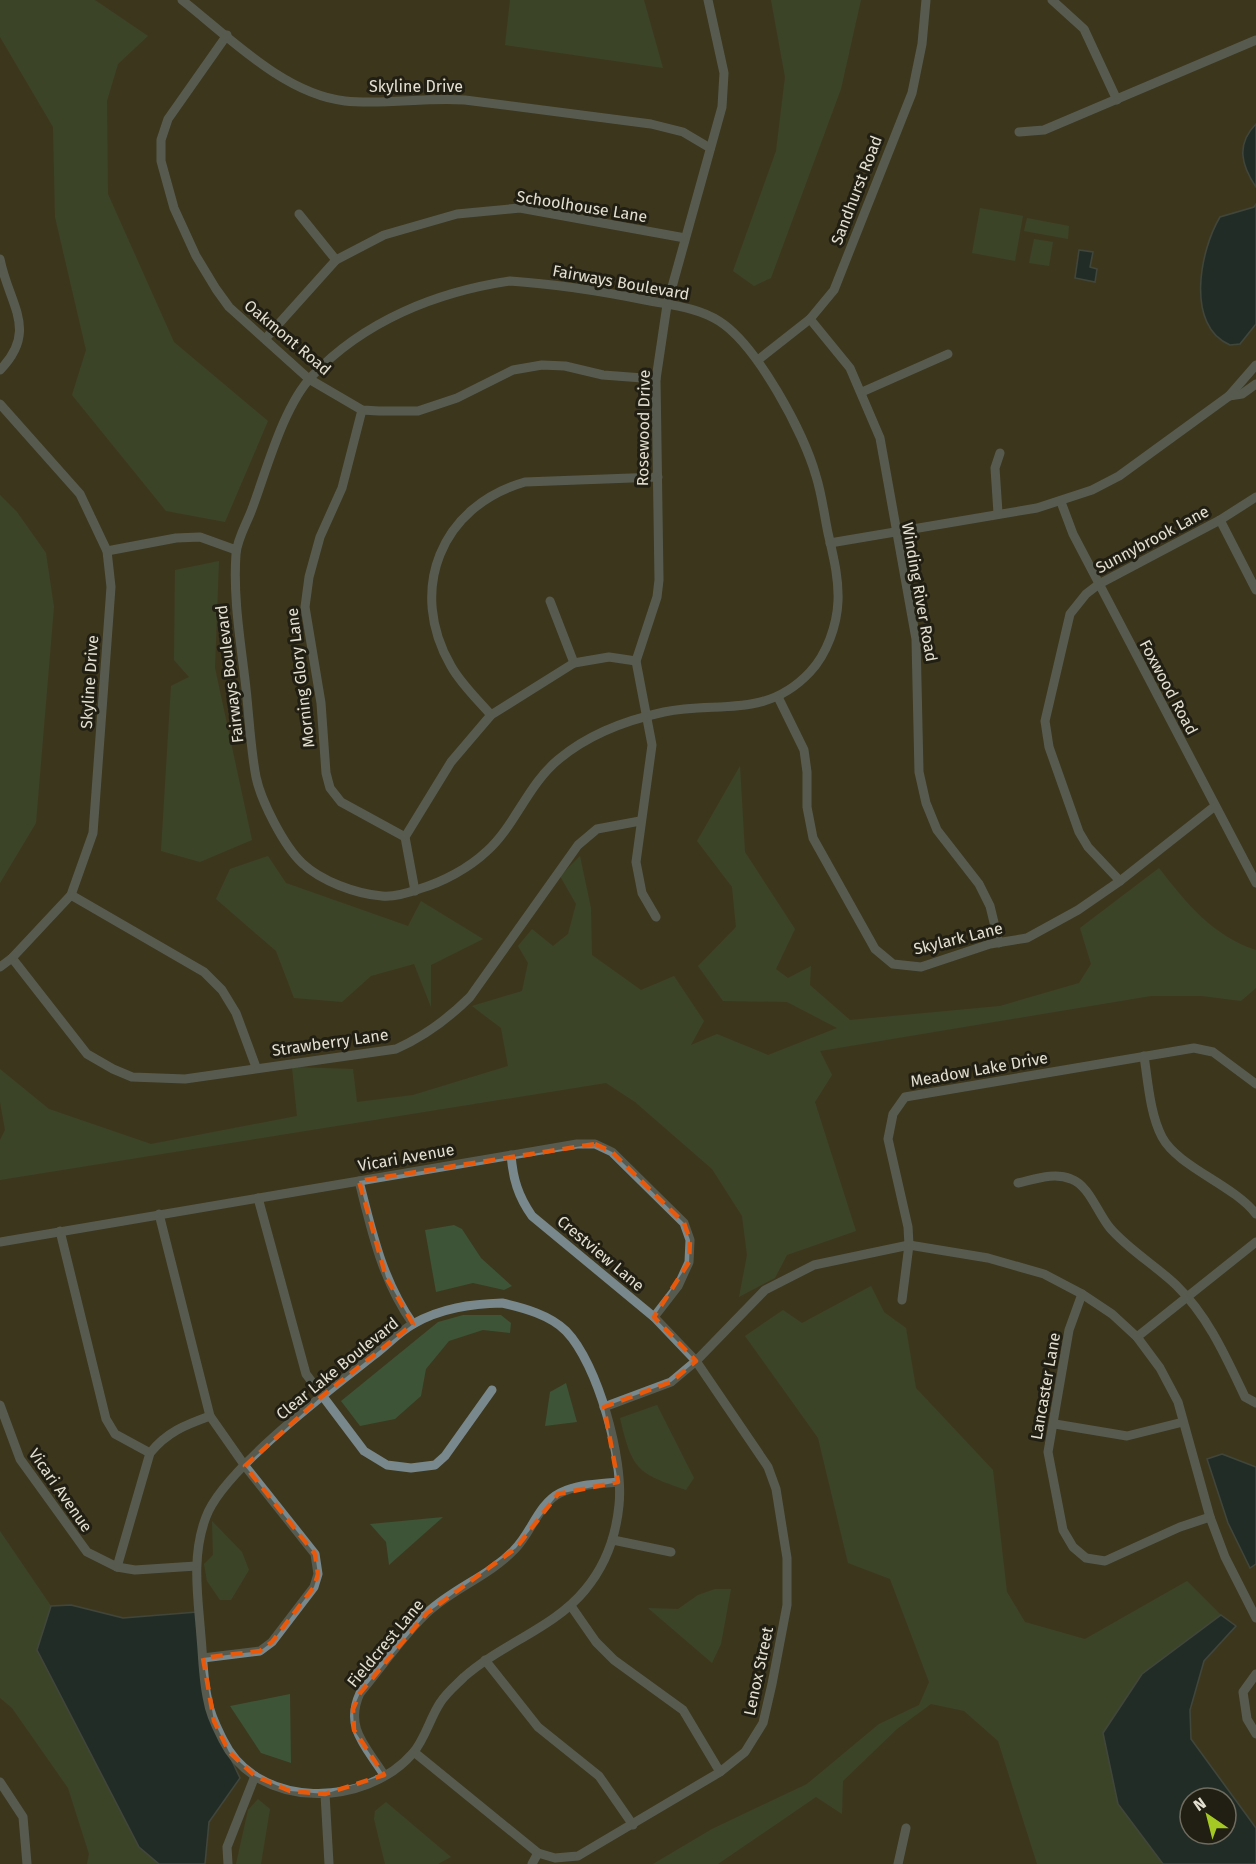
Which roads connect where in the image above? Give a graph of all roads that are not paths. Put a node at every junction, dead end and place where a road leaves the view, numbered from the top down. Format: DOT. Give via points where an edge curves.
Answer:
graph roads {
  1 [pos="182,0"];
  2 [pos="201,0"];
  3 [pos="708,0"];
  4 [pos="926,0"];
  5 [pos="1052,0"];
  6 [pos="193,9"];
  7 [pos="227,35"];
  8 [pos="1256,40"];
  9 [pos="1117,100"];
  10 [pos="1018,132"];
  11 [pos="710,148"];
  12 [pos="299,214"];
  13 [pos="685,238"];
  14 [pos="0,259"];
  15 [pos="336,260"];
  16 [pos="667,305"];
  17 [pos="810,319"];
  18 [pos="266,338"];
  19 [pos="948,354"];
  20 [pos="758,360"];
  21 [pos="1256,365"];
  22 [pos="0,370"];
  23 [pos="309,379"];
  24 [pos="656,379"];
  25 [pos="1256,384"];
  26 [pos="862,392"];
  27 [pos="1229,396"];
  28 [pos="0,404"];
  29 [pos="362,410"];
  30 [pos="1000,453"];
  31 [pos="658,477"];
  32 [pos="1256,497"];
  33 [pos="1061,502"];
  34 [pos="998,513"];
  35 [pos="1220,520"];
  36 [pos="895,533"];
  37 [pos="830,543"];
  38 [pos="236,550"];
  39 [pos="107,551"];
  40 [pos="1099,584"];
  41 [pos="1256,590"];
  42 [pos="550,601"];
  43 [pos="636,661"];
  44 [pos="574,663"];
  45 [pos="778,697"];
  46 [pos="491,715"];
  47 [pos="646,717"];
  48 [pos="1215,806"];
  49 [pos="640,821"];
  50 [pos="405,837"];
  51 [pos="1120,881"];
  52 [pos="1256,883"];
  53 [pos="415,891"];
  54 [pos="71,895"];
  55 [pos="656,917"];
  56 [pos="999,943"];
  57 [pos="12,958"];
  58 [pos="0,967"];
  59 [pos="1144,1056"];
  60 [pos="256,1067"];
  61 [pos="1255,1082"];
  62 [pos="511,1155"];
  63 [pos="359,1181"];
  64 [pos="1018,1183"];
  65 [pos="258,1198"];
  66 [pos="159,1214"];
  67 [pos="1256,1214"];
  68 [pos="60,1231"];
  69 [pos="0,1242"];
  70 [pos="1256,1242"];
  71 [pos="909,1245"];
  72 [pos="1082,1294"];
  73 [pos="1186,1297"];
  74 [pos="902,1300"];
  75 [pos="654,1317"];
  76 [pos="413,1324"];
  77 [pos="1137,1337"];
  78 [pos="696,1361"];
  79 [pos="492,1390"];
  80 [pos="321,1397"];
  81 [pos="1256,1403"];
  82 [pos="0,1405"];
  83 [pos="604,1407"];
  84 [pos="210,1416"];
  85 [pos="1183,1422"];
  86 [pos="1055,1424"];
  87 [pos="150,1454"];
  88 [pos="245,1466"];
  89 [pos="618,1482"];
  90 [pos="1210,1517"];
  91 [pos="613,1540"];
  92 [pos="671,1552"];
  93 [pos="196,1566"];
  94 [pos="117,1567"];
  95 [pos="571,1606"];
  96 [pos="1256,1618"];
  97 [pos="203,1658"];
  98 [pos="484,1660"];
  99 [pos="1256,1674"];
  100 [pos="1256,1734"];
  101 [pos="414,1752"];
  102 [pos="720,1772"];
  103 [pos="384,1775"];
  104 [pos="255,1776"];
  105 [pos="0,1782"];
  106 [pos="325,1794"];
  107 [pos="633,1825"];
  108 [pos="906,1828"];
  109 [pos="538,1853"];
  110 [pos="27,1864"];
  111 [pos="228,1864"];
  112 [pos="329,1864"];
  113 [pos="532,1864"];
  114 [pos="898,1864"];
  1 -- 6 [label="street, Skyline Drive"];
  2 -- 6 [label="street"];
  3 -- 11 [label="street, Rosewood Drive" via="724,73 722,107"];
  4 -- 17 [label="street, Sandhurst Road" via="912,93 834,290"];
  5 -- 9 [label="street" via="1084,29"];
  6 -- 7 [label="street, Skyline Drive"];
  7 -- 11 [label="street, Skyline Drive" via="298,88 344,101 445,99 651,124 683,132"];
  7 -- 18 [label="street, Oakmont Road" via="168,119 160,140 161,161 174,208 201,264 229,308"];
  8 -- 9 [label="street"];
  9 -- 10 [label="street" via="1044,130"];
  11 -- 13 [label="street, Rosewood Drive"];
  12 -- 15 [label="street"];
  13 -- 15 [label="street, Schoolhouse Lane" via="520,208 457,214 421,223 384,235"];
  13 -- 16 [label="street, Rosewood Drive"];
  14 -- 22 [label="street" via="19,321 20,342 15,355"];
  15 -- 18 [label="street, Schoolhouse Lane"];
  16 -- 20 [label="street, Fairways Boulevard" via="714,318 727,326"];
  16 -- 23 [label="street, Fairways Boulevard" via="563,284 510,281 470,287 386,319"];
  16 -- 24 [label="street, Rosewood Drive"];
  17 -- 20 [label="street, Sandhurst Road"];
  17 -- 26 [label="street, Winding River Road" via="838,351"];
  18 -- 23 [label="street, Oakmont Road"];
  19 -- 26 [label="street"];
  20 -- 37 [label="street, Fairways Boulevard" via="808,454"];
  21 -- 27 [label="street"];
  23 -- 29 [label="street, Oakmont Road"];
  23 -- 38 [label="street, Fairways Boulevard" via="281,427"];
  24 -- 29 [label="street, Oakmont Road" via="542,365 513,370 458,398 418,411"];
  24 -- 31 [label="street, Rosewood Drive"];
  25 -- 27 [label="street" via="1242,394"];
  26 -- 36 [label="street, Winding River Road" via="880,438"];
  27 -- 33 [label="street" via="1119,476"];
  28 -- 39 [label="street, Skyline Drive" via="80,494"];
  29 -- 50 [label="street, Morning Glory Lane" via="342,488 320,537 305,608 330,788 341,802"];
  30 -- 34 [label="street" via="995,468"];
  31 -- 43 [label="street, Rosewood Drive" via="657,597"];
  31 -- 46 [label="street" via="525,482 504,488 453,529 436,563 430,589 432,621 451,668"];
  32 -- 35 [label="street, Sunnybrook Lane"];
  33 -- 34 [label="street"];
  33 -- 40 [label="street, Foxwood Road"];
  34 -- 36 [label="street"];
  35 -- 40 [label="street, Sunnybrook Lane"];
  35 -- 41 [label="street"];
  36 -- 37 [label="street"];
  36 -- 56 [label="street, Winding River Road" via="916,639 919,772 926,803 937,830 980,884"];
  37 -- 45 [label="street, Fairways Boulevard" via="838,600 830,639 812,670"];
  38 -- 39 [label="street" via="200,537"];
  38 -- 53 [label="street, Fairways Boulevard" via="235,598 257,780 271,813 302,862 318,873 352,891 386,897"];
  39 -- 54 [label="street, Skyline Drive" via="111,587 93,833"];
  40 -- 48 [label="street, Foxwood Road"];
  40 -- 51 [label="street, Sunnybrook Lane" via="1070,614 1045,721 1049,747 1079,832 1088,848"];
  42 -- 44 [label="street"];
  43 -- 44 [label="street" via="609,657"];
  43 -- 47 [label="street, Rosewood Drive"];
  44 -- 46 [label="street"];
  45 -- 47 [label="street, Fairways Boulevard" via="740,707 686,709"];
  45 -- 56 [label="street, Skylark Lane" via="804,750 813,838 874,949 893,964 921,967"];
  46 -- 50 [label="street" via="451,762"];
  47 -- 49 [label="street, Rosewood Drive" via="652,745"];
  47 -- 53 [label="street, Fairways Boulevard" via="587,739 556,761 531,789 489,850 439,883"];
  48 -- 51 [label="street, Skylark Lane"];
  48 -- 52 [label="street, Foxwood Road"];
  49 -- 55 [label="street, Rosewood Drive" via="636,862 642,893"];
  49 -- 60 [label="street, Strawberry Lane" via="597,829 578,845 470,997 421,1038 396,1049"];
  50 -- 53 [label="street"];
  51 -- 56 [label="street, Skylark Lane" via="1027,938"];
  54 -- 57 [label="street, Skyline Drive"];
  54 -- 60 [label="street" via="204,972 236,1012"];
  57 -- 58 [label="street, Skyline Drive"];
  57 -- 60 [label="street, Strawberry Lane" via="87,1054 112,1069 132,1077 185,1079"];
  59 -- 61 [label="street, Meadow Lake Drive" via="1194,1048 1213,1052"];
  59 -- 67 [label="street" via="1163,1140"];
  59 -- 71 [label="street, Meadow Lake Drive" via="905,1097 893,1114 888,1139"];
  62 -- 63 [label="street, Vicari Avenue"];
  62 -- 75 [label="street, Crestview Lane" via="513,1179 532,1216"];
  62 -- 75 [label="street, Vicari Avenue" via="595,1144 612,1152 684,1223 690,1240 689,1262 678,1286"];
  63 -- 65 [label="street, Vicari Avenue"];
  63 -- 76 [label="street" via="376,1251 396,1300"];
  64 -- 73 [label="street" via="1056,1174 1074,1179 1116,1235"];
  65 -- 66 [label="street, Vicari Avenue"];
  65 -- 80 [label="street" via="298,1354"];
  66 -- 68 [label="street, Vicari Avenue"];
  66 -- 84 [label="street"];
  68 -- 69 [label="street, Vicari Avenue"];
  68 -- 87 [label="street" via="106,1419 115,1434"];
  70 -- 73 [label="street"];
  71 -- 72 [label="street" via="1044,1274"];
  71 -- 74 [label="street, Meadow Lake Drive"];
  71 -- 78 [label="street" via="814,1265 765,1290"];
  72 -- 77 [label="street"];
  72 -- 86 [label="street, Lancaster Lane" via="1070,1330"];
  73 -- 77 [label="street"];
  73 -- 81 [label="street" via="1207,1322 1245,1397"];
  75 -- 78 [label="street, Crestview Lane"];
  76 -- 80 [label="street, Clear Lake Boulevard"];
  76 -- 83 [label="street, Clear Lake Boulevard" via="464,1304 502,1303 533,1311 565,1330 588,1363"];
  77 -- 85 [label="street" via="1165,1377"];
  78 -- 83 [label="street" via="671,1382"];
  78 -- 102 [label="street, Lenox Street" via="768,1467 788,1558 787,1605 763,1723 745,1752"];
  79 -- 80 [label="street" via="445,1456 435,1465 411,1468 387,1465 364,1451"];
  80 -- 88 [label="street, Clear Lake Boulevard"];
  82 -- 94 [label="street, Vicari Avenue" via="20,1459 70,1532 87,1552"];
  83 -- 89 [label="street, Clear Lake Boulevard"];
  84 -- 87 [label="street" via="177,1428"];
  84 -- 88 [label="street"];
  85 -- 86 [label="street" via="1127,1436"];
  85 -- 90 [label="street"];
  86 -- 90 [label="street, Lancaster Lane" via="1048,1452 1063,1530 1073,1547 1086,1558 1105,1561"];
  87 -- 94 [label="street"];
  88 -- 93 [label="street, Clear Lake Boulevard" via="219,1493 206,1515"];
  88 -- 97 [label="street" via="315,1554 318,1574 314,1587 272,1642 260,1651"];
  89 -- 91 [label="street, Clear Lake Boulevard" via="620,1502"];
  89 -- 103 [label="street, Fieldcrest Lane" via="580,1486 558,1494 516,1548 495,1568 427,1613 360,1693 353,1709 354,1730"];
  90 -- 96 [label="street"];
  91 -- 92 [label="street"];
  91 -- 95 [label="street, Clear Lake Boulevard" via="603,1565"];
  93 -- 94 [label="street, Vicari Avenue" via="135,1570"];
  93 -- 97 [label="street, Clear Lake Boulevard"];
  95 -- 98 [label="street, Clear Lake Boulevard"];
  95 -- 102 [label="street" via="614,1660 683,1710"];
  97 -- 104 [label="street, Clear Lake Boulevard" via="214,1721 229,1752"];
  98 -- 101 [label="street, Clear Lake Boulevard" via="441,1700"];
  98 -- 107 [label="street" via="538,1727 598,1776"];
  99 -- 100 [label="street" via="1244,1692 1247,1719"];
  101 -- 103 [label="street, Clear Lake Boulevard"];
  101 -- 109 [label="street"];
  102 -- 107 [label="street, Lenox Street"];
  103 -- 106 [label="street, Clear Lake Boulevard" via="359,1787"];
  104 -- 106 [label="street, Clear Lake Boulevard" via="290,1791"];
  104 -- 111 [label="street" via="227,1847"];
  105 -- 110 [label="street" via="23,1817"];
  106 -- 112 [label="street"];
  107 -- 109 [label="street, Lenox Street" via="578,1856 555,1858"];
  108 -- 114 [label="street"];
  109 -- 113 [label="street"];
}
